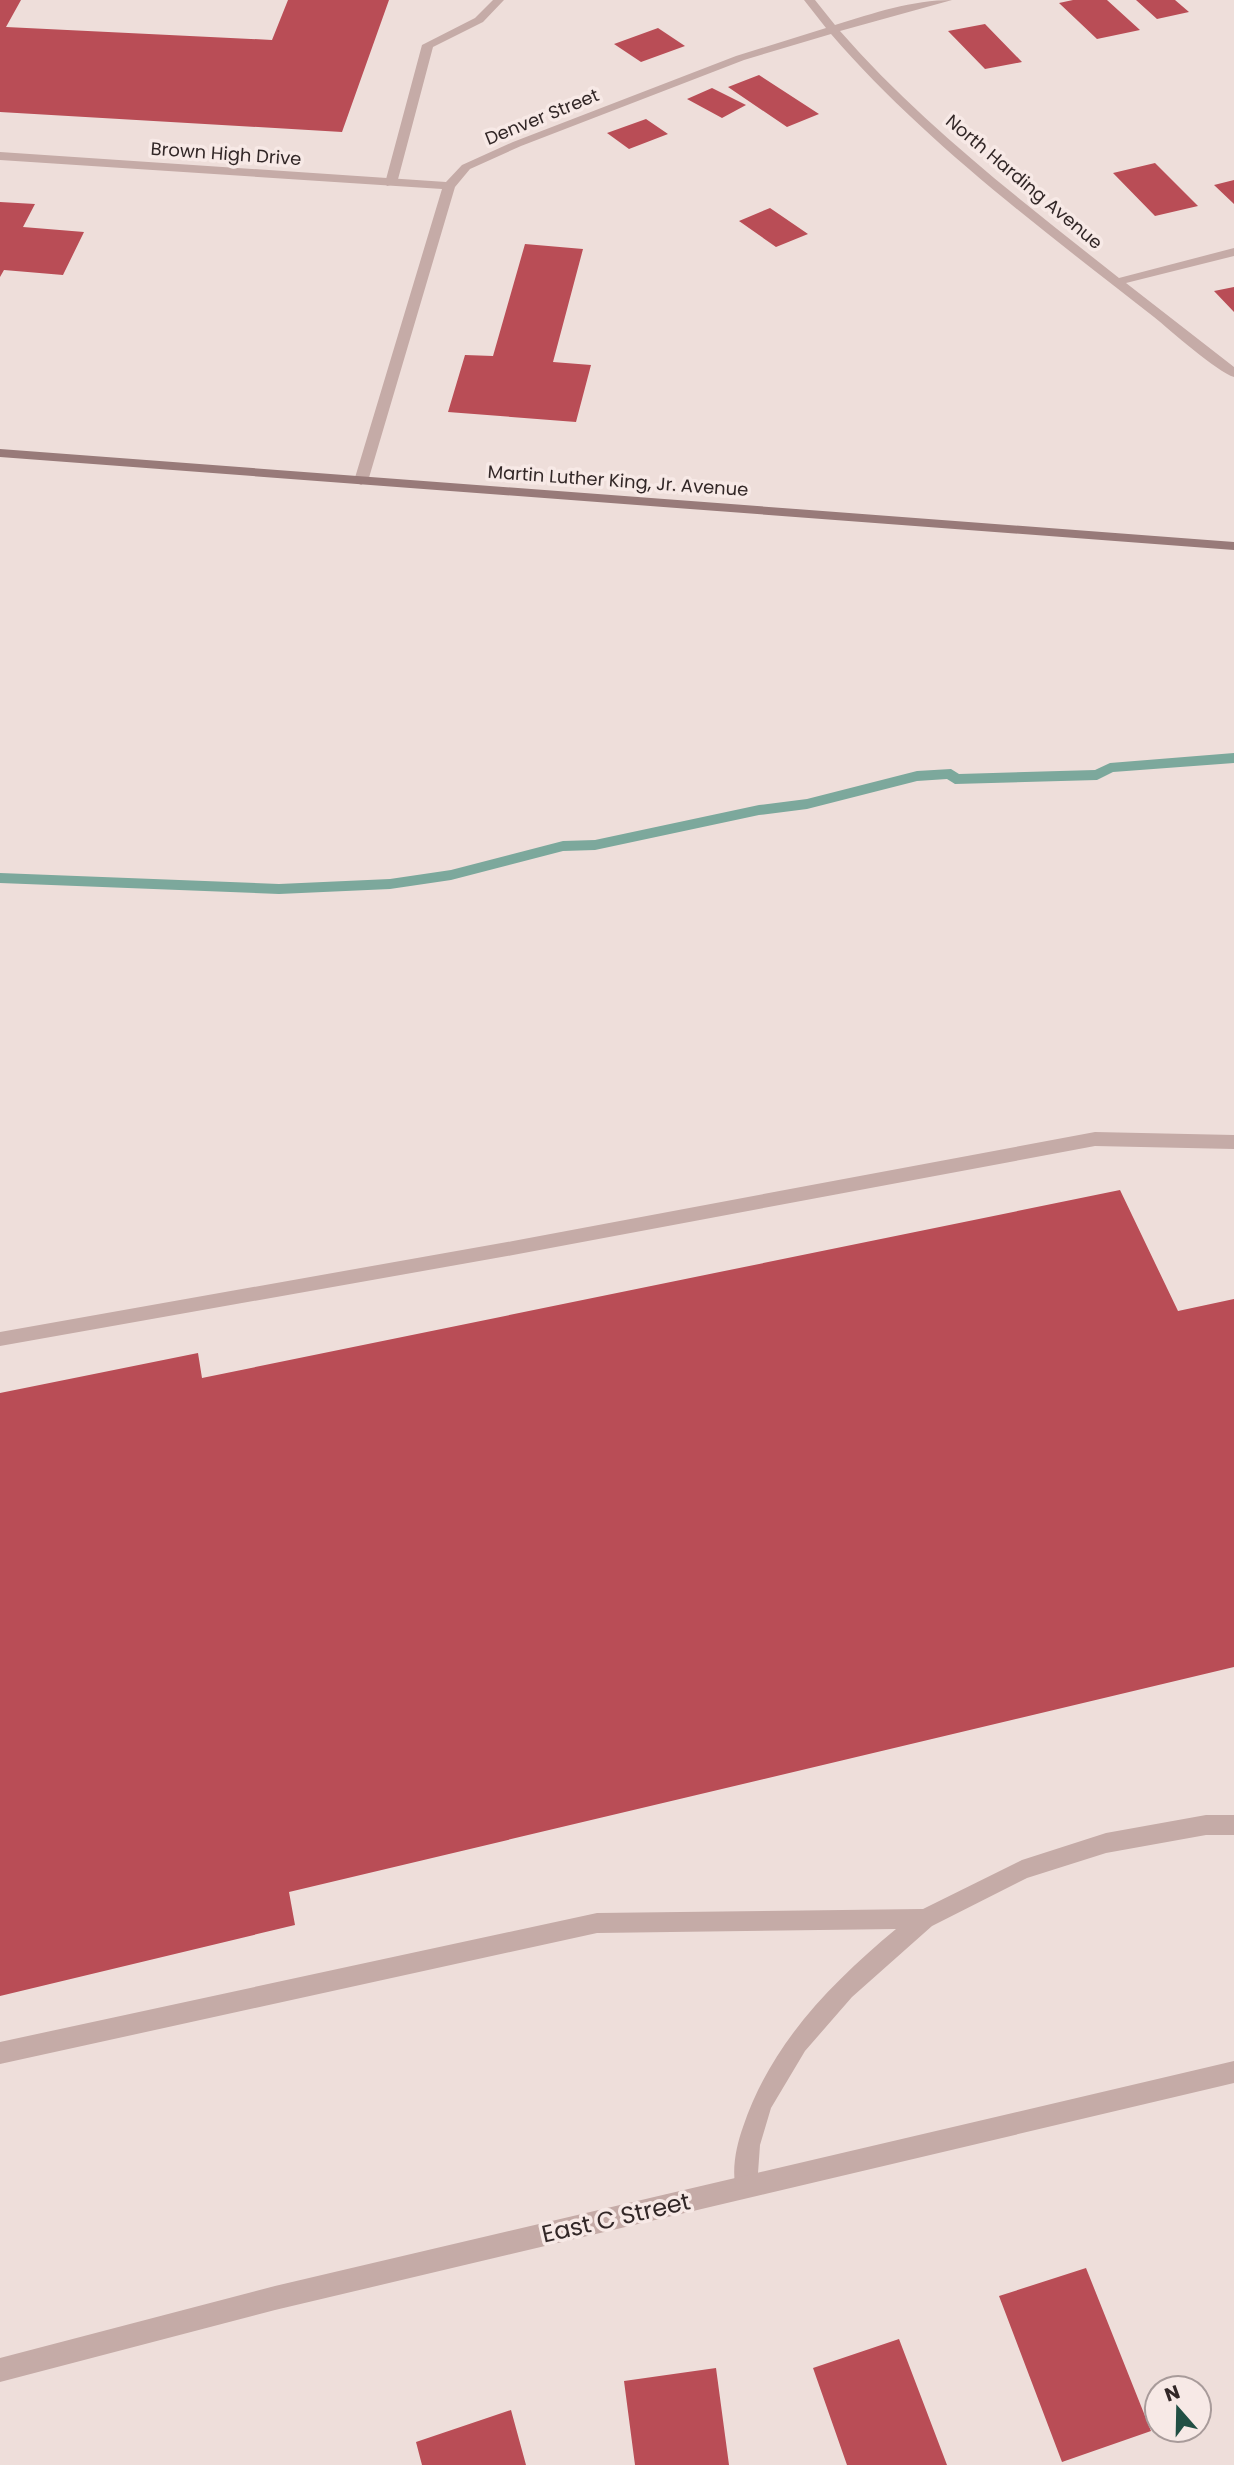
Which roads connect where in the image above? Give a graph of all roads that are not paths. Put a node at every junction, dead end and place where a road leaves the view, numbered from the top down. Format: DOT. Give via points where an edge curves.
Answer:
graph roads {
  1 [pos="499,0"];
  2 [pos="809,0"];
  3 [pos="947,0"];
  4 [pos="831,28"];
  5 [pos="0,156"];
  6 [pos="391,183"];
  7 [pos="449,186"];
  8 [pos="1234,252"];
  9 [pos="1117,282"];
  10 [pos="1234,373"];
  11 [pos="0,453"];
  12 [pos="360,481"];
  13 [pos="1234,546"];
  14 [pos="1234,1142"];
  15 [pos="0,1339"];
  16 [pos="1234,1825"];
  17 [pos="925,1919"];
  18 [pos="0,2053"];
  19 [pos="1234,2071"];
  20 [pos="746,2187"];
  21 [pos="0,2370"];
  1 -- 6 [label="street" via="479,20 428,45"];
  2 -- 4 [label="street, North Harding Avenue"];
  3 -- 4 [label="street, Denver Street"];
  4 -- 7 [label="street, Denver Street" via="517,144 466,167"];
  4 -- 9 [label="street, North Harding Avenue" via="874,75 990,179"];
  5 -- 6 [label="street, Brown High Drive"];
  6 -- 7 [label="street, Brown High Drive"];
  7 -- 12 [label="street"];
  8 -- 9 [label="street"];
  9 -- 10 [label="street, North Harding Avenue"];
  11 -- 12 [label="main road, Martin Luther King, Jr. Avenue"];
  12 -- 13 [label="main road, Martin Luther King, Jr. Avenue"];
  14 -- 15 [label="street" via="1095,1139"];
  16 -- 17 [label="street" via="1206,1825 1106,1843 1022,1870"];
  17 -- 18 [label="street" via="597,1923"];
  17 -- 20 [label="street" via="845,1988 781,2065 750,2140"];
  19 -- 20 [label="street, East C Street"];
  20 -- 21 [label="street, East C Street" via="289,2295"];
}
